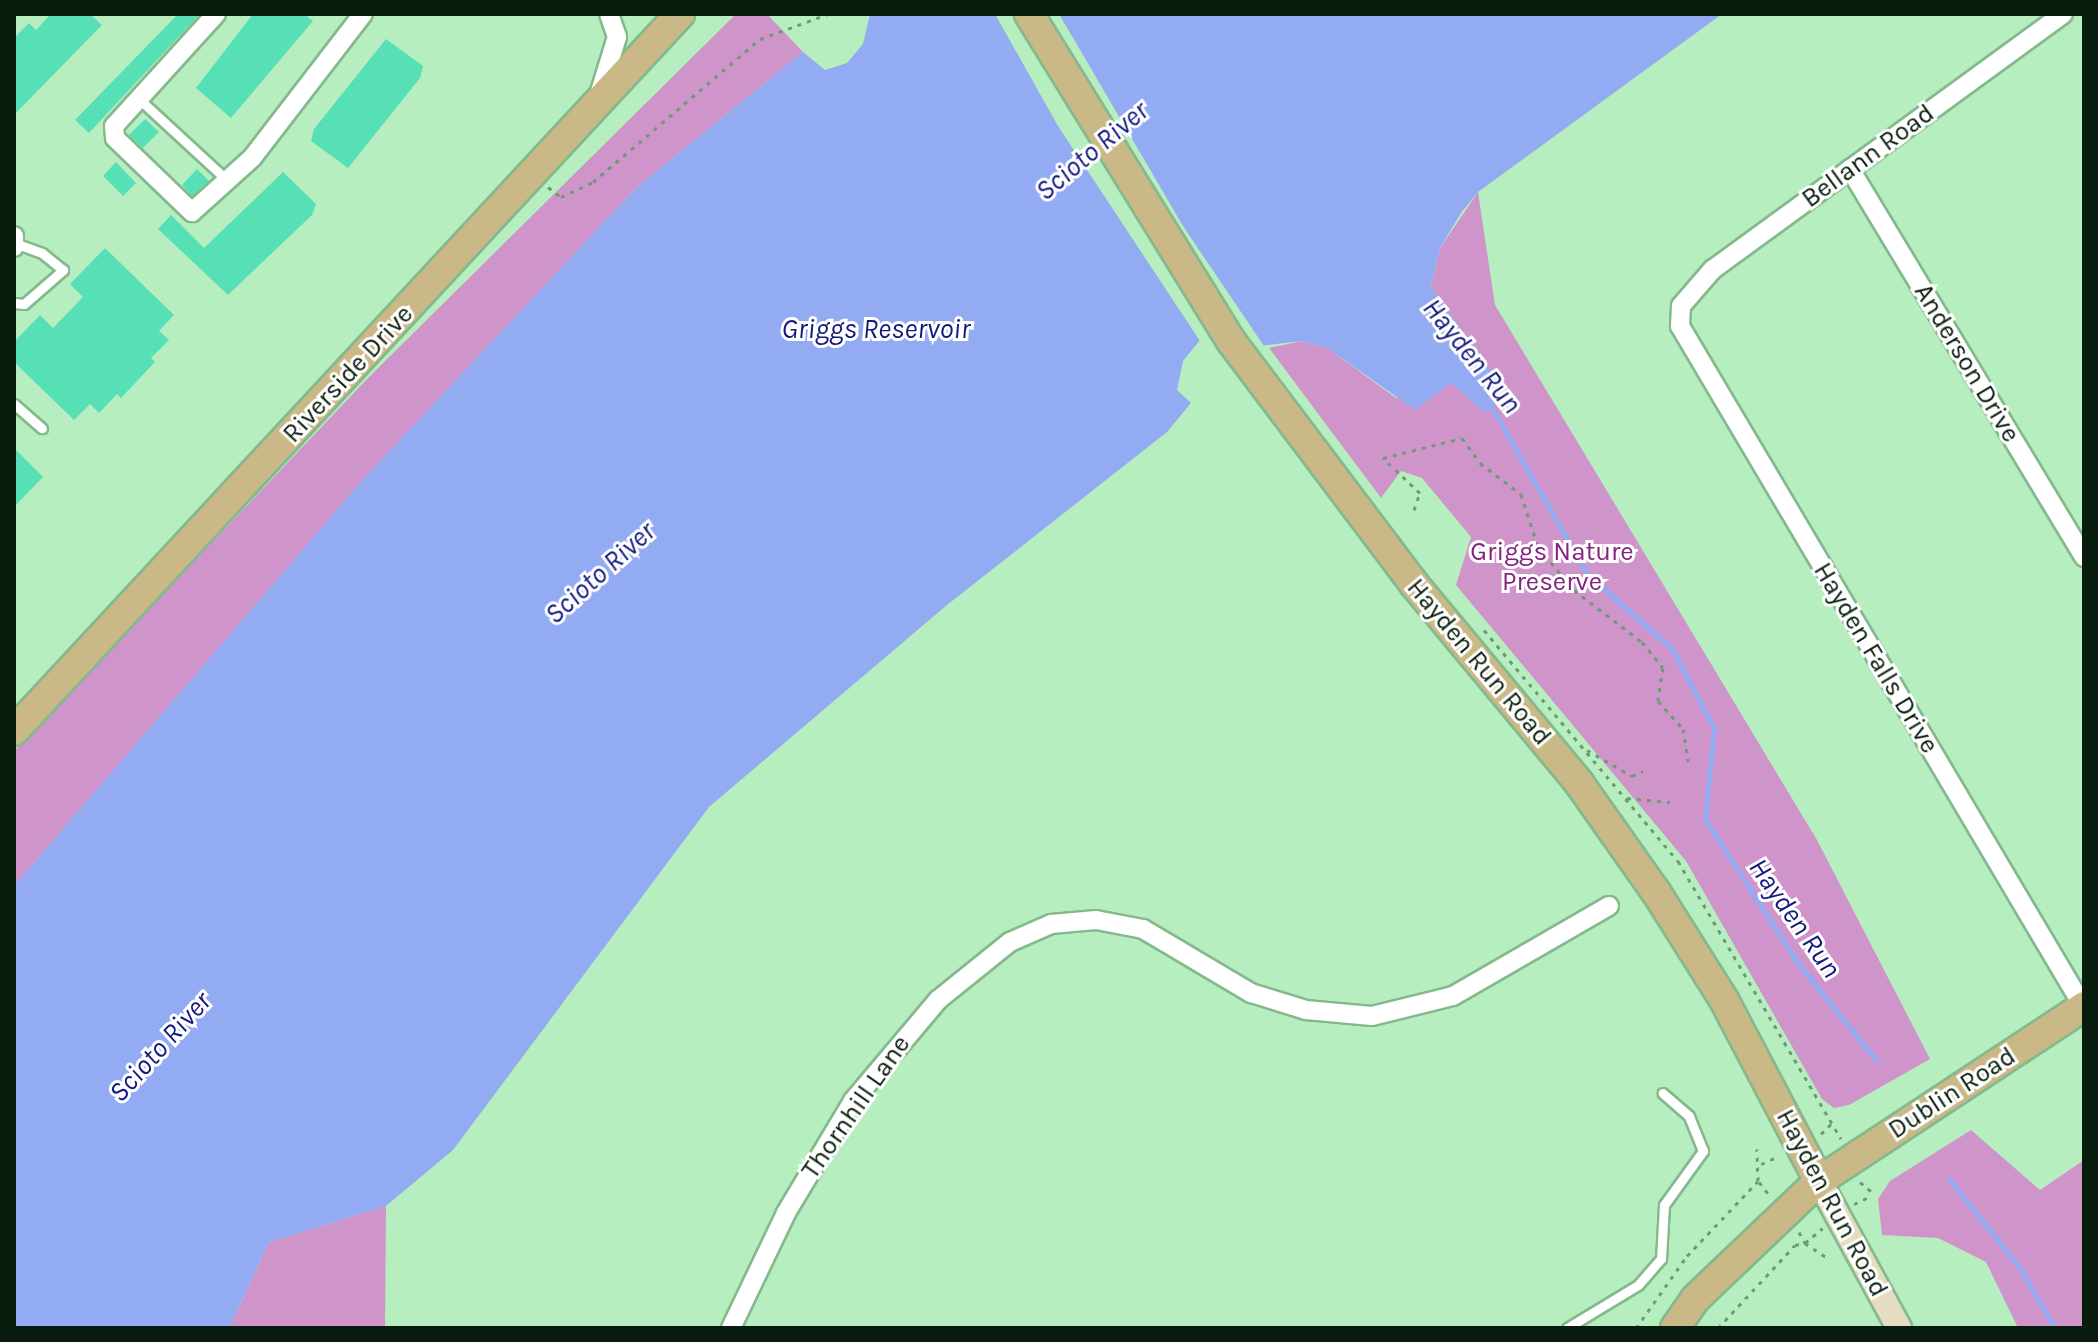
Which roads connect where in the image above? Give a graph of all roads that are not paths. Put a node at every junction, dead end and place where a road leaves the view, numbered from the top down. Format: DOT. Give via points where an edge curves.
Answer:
graph roads {
  1 [pos="216,14"];
  2 [pos="363,14"];
  3 [pos="609,14"];
  4 [pos="680,14"];
  5 [pos="1029,14"];
  6 [pos="2063,14"];
  7 [pos="139,99"];
  8 [pos="596,104"];
  9 [pos="1850,169"];
  10 [pos="228,182"];
  11 [pos="14,236"];
  12 [pos="14,245"];
  13 [pos="14,303"];
  14 [pos="1681,306"];
  15 [pos="14,404"];
  16 [pos="42,428"];
  17 [pos="2084,557"];
  18 [pos="14,731"];
  19 [pos="1609,906"];
  20 [pos="2084,1006"];
  21 [pos="1663,1093"];
  22 [pos="1819,1181"];
  23 [pos="731,1328"];
  24 [pos="1567,1328"];
  25 [pos="1675,1328"];
  26 [pos="1899,1328"];
  1 -- 7 [label="street"];
  2 -- 10 [label="street"];
  3 -- 8 [label="street" via="617,37"];
  4 -- 8 [label="main road, Riverside Drive"];
  5 -- 22 [label="main road, Hayden Run Road" via="1097,132 1282,412 1620,840 1724,1000"];
  6 -- 9 [label="street, Bellann Road"];
  7 -- 10 [label="lane"];
  7 -- 10 [label="street" via="114,126 115,138 192,212"];
  8 -- 18 [label="main road, Riverside Drive"];
  9 -- 14 [label="street, Bellann Road" via="1713,269"];
  9 -- 17 [label="street, Anderson Drive"];
  11 -- 12 [label="street"];
  12 -- 13 [label="lane" via="42,253 63,270 24,304"];
  14 -- 20 [label="street, Hayden Falls Drive" via="1688,345"];
  15 -- 16 [label="lane"];
  19 -- 23 [label="street, Thornhill Lane" via="1453,996 1372,1016 1306,1010 1251,993 1143,929 1096,920 1051,924 1010,942 938,1000 853,1101 786,1213"];
  20 -- 22 [label="main road, Dublin Road"];
  21 -- 24 [label="lane" via="1689,1116 1703,1151 1664,1205 1661,1259 1638,1285"];
  22 -- 25 [label="main road, Dublin Road" via="1695,1299"];
  22 -- 26 [label="main road, Hayden Run Road"];
}
